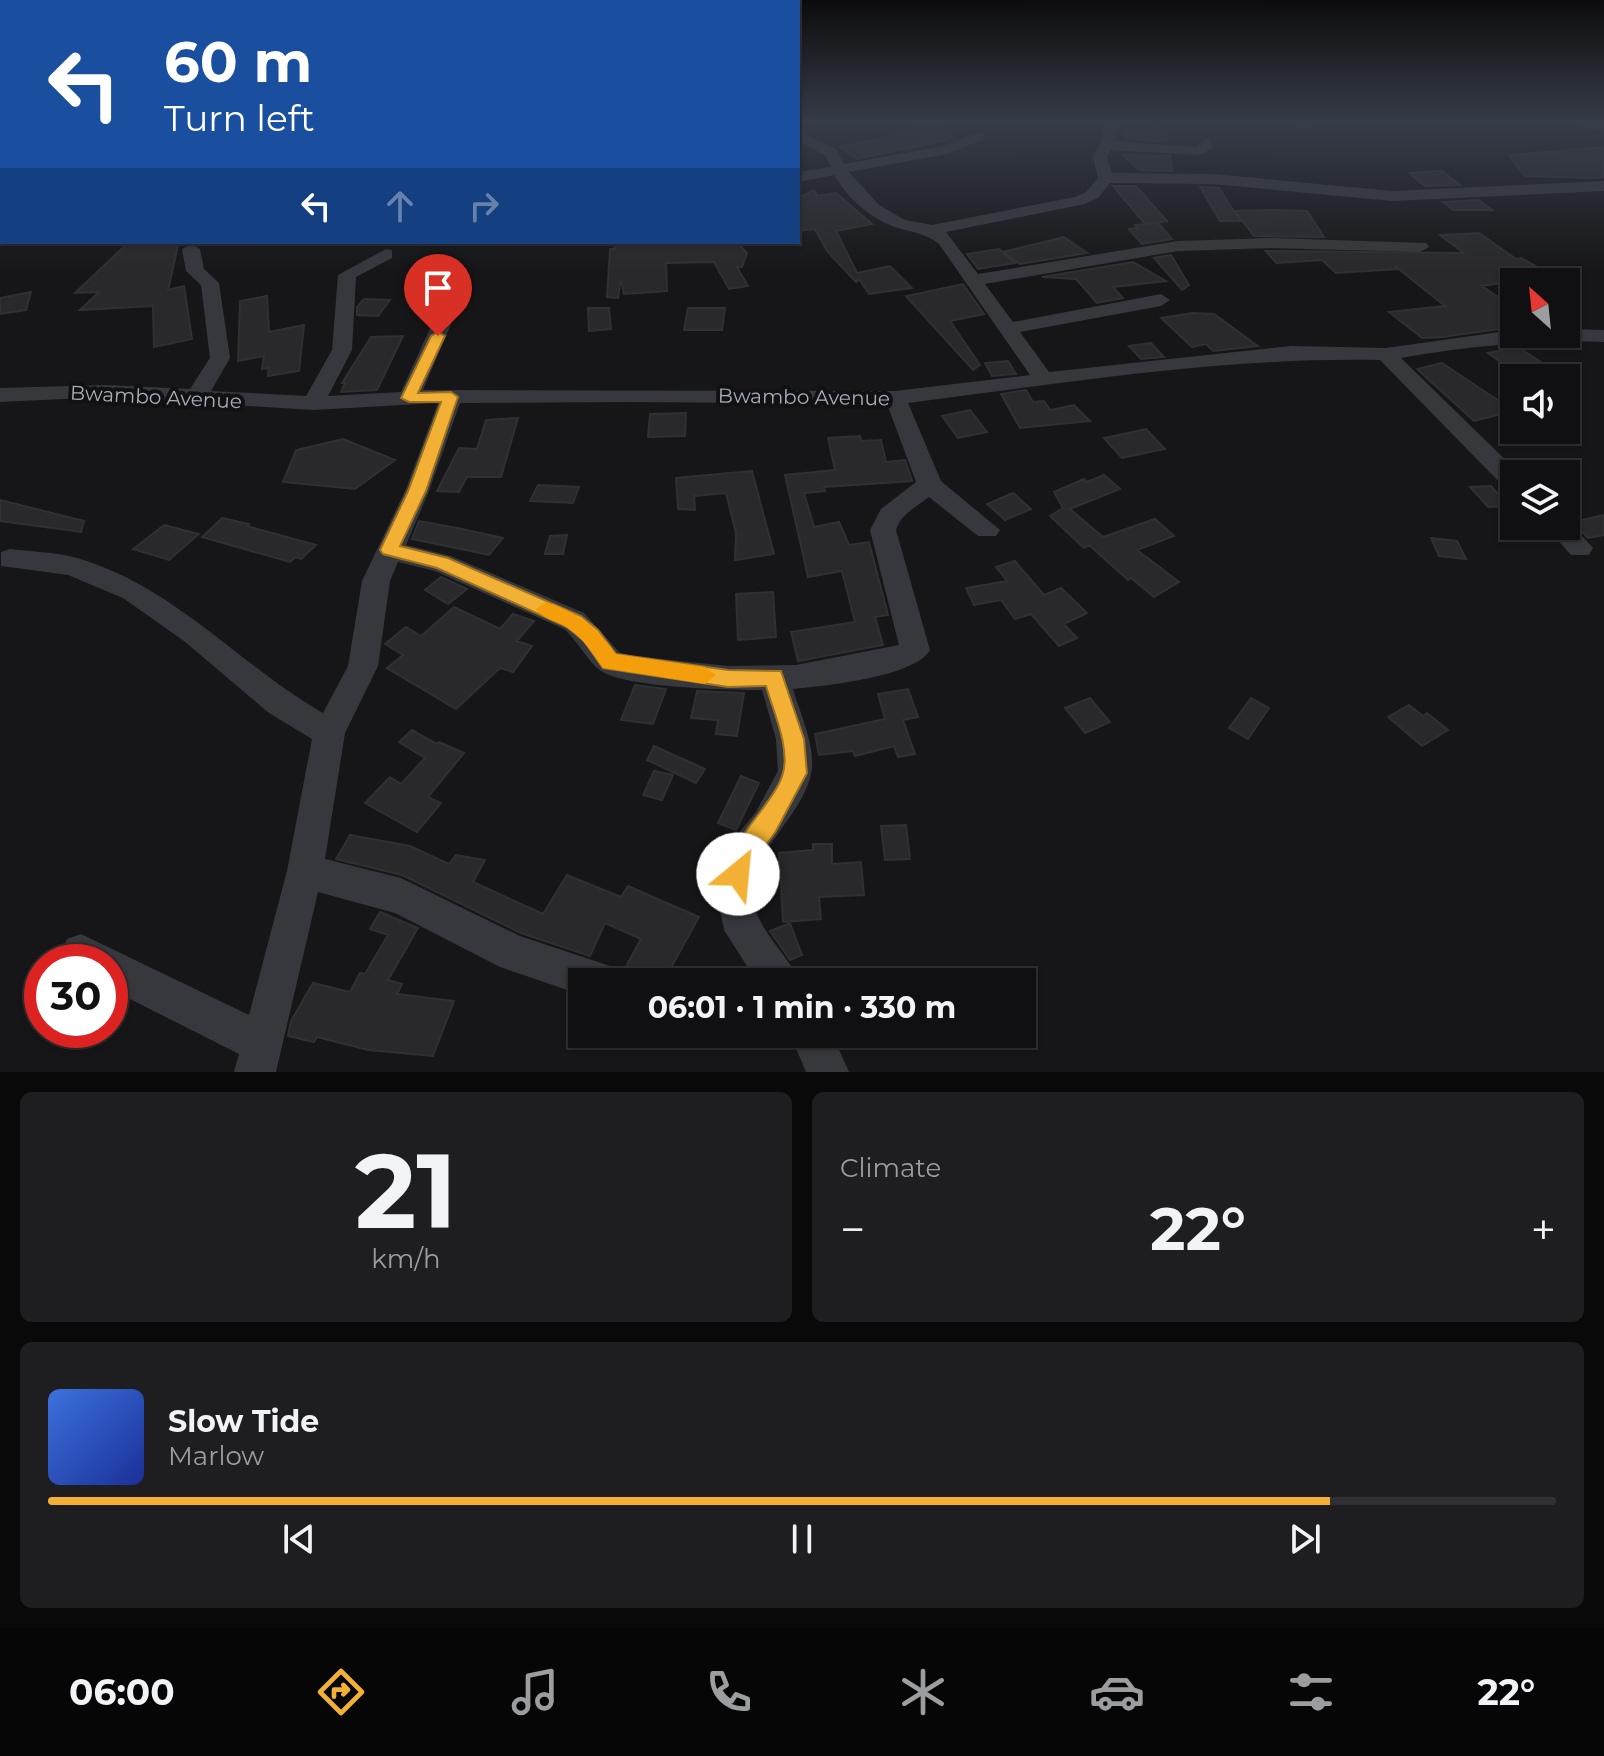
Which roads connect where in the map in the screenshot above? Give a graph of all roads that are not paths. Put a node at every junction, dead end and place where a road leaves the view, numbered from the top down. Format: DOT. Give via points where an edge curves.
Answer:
graph roads {
  1 [pos="847,171"];
  2 [pos="1103,171"];
  3 [pos="842,172"];
  4 [pos="800,177"];
  5 [pos="1106,178"];
  6 [pos="1604,186"];
  7 [pos="932,230"];
  8 [pos="1420,247"];
  9 [pos="191,249"];
  10 [pos="386,254"];
  11 [pos="977,280"];
  12 [pos="457,289"];
  13 [pos="1161,300"];
  14 [pos="1010,328"];
  15 [pos="1604,336"];
  16 [pos="1386,354"];
  17 [pos="1044,380"];
  18 [pos="0,395"];
  19 [pos="451,397"];
  20 [pos="196,398"];
  21 [pos="409,398"];
  22 [pos="895,398"];
  23 [pos="313,403"];
  24 [pos="1500,468"];
  25 [pos="929,484"];
  26 [pos="987,530"];
  27 [pos="1572,540"];
  28 [pos="1580,548"];
  29 [pos="389,550"];
  30 [pos="10,559"];
  31 [pos="774,677"];
  32 [pos="329,733"];
  33 [pos="305,871"];
  34 [pos="771,968"];
  35 [pos="568,971"];
  36 [pos="128,980"];
  37 [pos="817,1048"];
  38 [pos="259,1058"];
  39 [pos="828,1072"];
  1 -- 3 [label="street"];
  2 -- 5 [label="street"];
  3 -- 4 [label="street"];
  3 -- 7 [label="street" via="860,199 886,218"];
  5 -- 6 [label="street" via="1213,179 1393,196"];
  5 -- 7 [label="street" via="1079,201"];
  7 -- 11 [label="street"];
  8 -- 11 [label="street" via="1178,246"];
  9 -- 20 [label="street" via="195,271 210,283 220,358"];
  10 -- 23 [label="street" via="347,275 342,350"];
  11 -- 14 [label="street"];
  12 -- 21 [label="street"];
  13 -- 14 [label="street"];
  14 -- 17 [label="street"];
  15 -- 16 [label="street, Bwambo Avenue" via="1478,339"];
  16 -- 17 [label="street, Bwambo Avenue" via="1291,352 1212,358"];
  16 -- 24 [label="street"];
  17 -- 22 [label="street, Bwambo Avenue"];
  18 -- 20 [label="street, Bwambo Avenue" via="106,391"];
  19 -- 21 [label="street, Bwambo Avenue"];
  19 -- 22 [label="street, Bwambo Avenue"];
  19 -- 29 [label="street"];
  20 -- 23 [label="street, Bwambo Avenue"];
  21 -- 23 [label="street, Bwambo Avenue"];
  22 -- 25 [label="street"];
  25 -- 26 [label="street"];
  25 -- 31 [label="street" via="894,509 883,530 915,650 911,656"];
  27 -- 28 [label="street"];
  29 -- 31 [label="street" via="442,563 574,621 610,662 728,678"];
  29 -- 32 [label="street" via="376,581 363,666"];
  30 -- 32 [label="street" via="72,566 133,591 280,704"];
  31 -- 34 [label="street" via="792,739 795,773 742,857 734,890 737,917"];
  32 -- 33 [label="street"];
  33 -- 35 [label="street" via="401,896 514,953"];
  33 -- 38 [label="street"];
  36 -- 38 [label="street"];
  37 -- 39 [label="street"];
}
